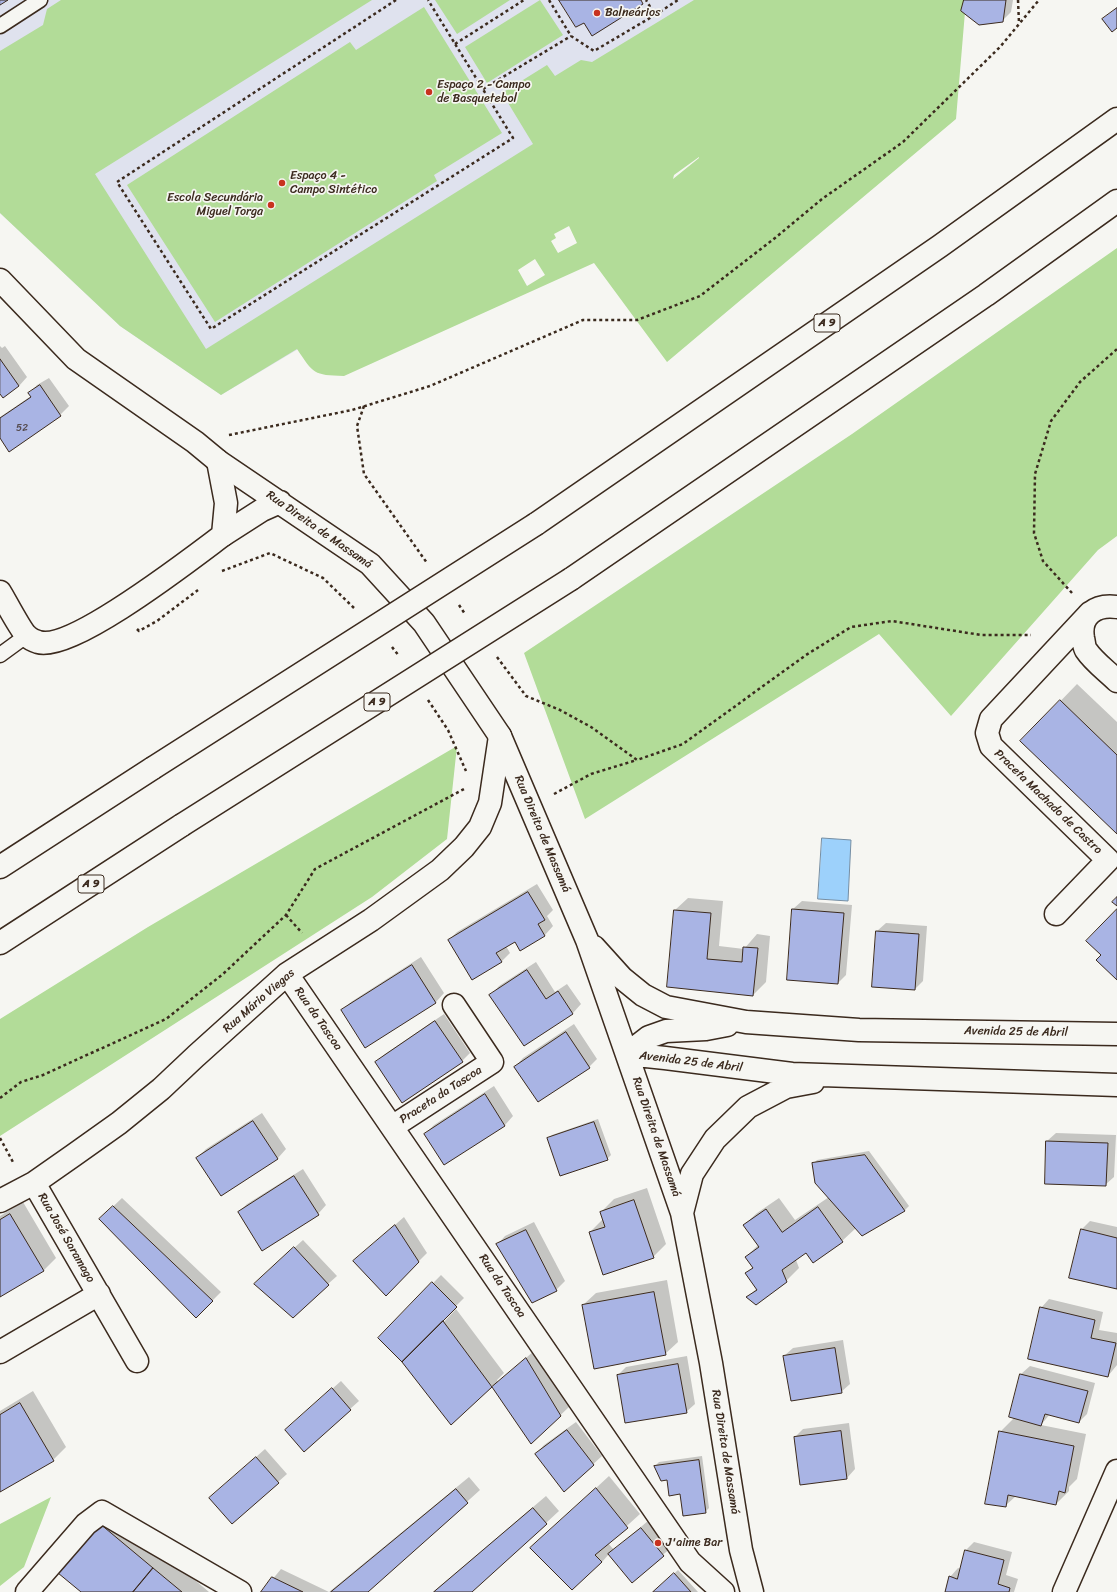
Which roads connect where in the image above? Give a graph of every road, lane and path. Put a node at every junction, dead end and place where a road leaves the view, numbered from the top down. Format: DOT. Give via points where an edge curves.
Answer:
graph roads {
  1 [pos="40,0"];
  2 [pos="396,0"];
  3 [pos="428,0"];
  4 [pos="524,0"];
  5 [pos="549,0"];
  6 [pos="646,0"];
  7 [pos="678,0"];
  8 [pos="1018,0"];
  9 [pos="1039,0"];
  10 [pos="655,15"];
  11 [pos="1019,24"];
  12 [pos="0,26"];
  13 [pos="571,36"];
  14 [pos="455,44"];
  15 [pos="483,89"];
  16 [pos="1117,119"];
  17 [pos="1117,201"];
  18 [pos="0,280"];
  19 [pos="1117,349"];
  20 [pos="364,406"];
  21 [pos="195,442"];
  22 [pos="218,461"];
  23 [pos="280,502"];
  24 [pos="223,535"];
  25 [pos="429,565"];
  26 [pos="0,592"];
  27 [pos="457,603"];
  28 [pos="1117,607"];
  29 [pos="1090,613"];
  30 [pos="466,615"];
  31 [pos="26,636"];
  32 [pos="1068,636"];
  33 [pos="494,652"];
  34 [pos="0,655"];
  35 [pos="1117,681"];
  36 [pos="500,736"];
  37 [pos="637,760"];
  38 [pos="465,788"];
  39 [pos="529,806"];
  40 [pos="0,867"];
  41 [pos="1056,914"];
  42 [pos="286,915"];
  43 [pos="306,936"];
  44 [pos="587,940"];
  45 [pos="0,943"];
  46 [pos="287,974"];
  47 [pos="454,1004"];
  48 [pos="746,1022"];
  49 [pos="1117,1034"];
  50 [pos="627,1054"];
  51 [pos="882,1077"];
  52 [pos="1117,1085"];
  53 [pos="0,1098"];
  54 [pos="392,1127"];
  55 [pos="34,1183"];
  56 [pos="0,1201"];
  57 [pos="682,1214"];
  58 [pos="99,1294"];
  59 [pos="0,1352"];
  60 [pos="137,1361"];
  61 [pos="1117,1471"];
  62 [pos="27,1592"];
  63 [pos="240,1592"];
  64 [pos="723,1592"];
  65 [pos="752,1592"];
  66 [pos="1064,1592"];
  1 -- 12 [label="lane"];
  2 -- 15 [label="path" via="117,182 211,329 513,138"];
  3 -- 14 [label="path"];
  4 -- 14 [label="path"];
  5 -- 13 [label="path"];
  6 -- 10 [label="path"];
  7 -- 10 [label="path"];
  8 -- 11 [label="path"];
  9 -- 11 [label="path"];
  10 -- 13 [label="path" via="594,51"];
  11 -- 20 [label="path" via="1000,47 903,142 822,199 700,296 637,320 583,320 430,386"];
  13 -- 15 [label="path"];
  14 -- 15 [label="path"];
  16 -- 40 [label="main road, A 9, bridge" via="940,246 536,524"];
  17 -- 45 [label="main road, A 9, bridge" via="986,295 571,579"];
  18 -- 21 [label="main road, Rua Direita de Massamá" via="76,359"];
  19 -- 29 [label="path" via="1080,382 1051,421 1034,474 1034,533 1043,561"];
  20 -- 21 [label="path"];
  20 -- 25 [label="path" via="357,426 364,474"];
  21 -- 22 [label="main road, Rua Direita de Massamá"];
  22 -- 23 [label="main road, Rua Direita de Massamá"];
  22 -- 24 [label="main road" via="226,504"];
  23 -- 24 [label="main road" via="262,510"];
  23 -- 36 [label="main road, Rua Direita de Massamá" via="370,564 424,623"];
  24 -- 31 [label="main road" via="151,588 79,633 56,642 39,642"];
  26 -- 31 [label="main road"];
  27 -- 30 [label="path"];
  28 -- 29 [label="main road, Praceta Machado de Castro" via="1097,608"];
  29 -- 32 [label="main road, Praceta Machado de Castro"];
  29 -- 35 [label="main road" via="1082,628 1085,648"];
  31 -- 34 [label="lane"];
  32 -- 37 [label="path" via="981,635 892,620 851,627 806,655 683,744"];
  32 -- 41 [label="main road, Praceta Machado de Castro" via="991,719 987,733 991,746 1108,860"];
  33 -- 37 [label="path" via="526,696 591,727"];
  36 -- 39 [label="main road, Rua Direita de Massamá"];
  36 -- 46 [label="main road, Rua Mário Viegas" via="490,803 480,827 464,847 440,870 377,916"];
  37 -- 39 [label="path" via="591,774"];
  38 -- 42 [label="path" via="315,869"];
  39 -- 44 [label="main road, Rua Direita de Massamá"];
  42 -- 43 [label="path"];
  42 -- 53 [label="path" via="223,974 166,1019 21,1082"];
  44 -- 48 [label="main road, Avenida 25 de Abril" via="622,978 666,1007"];
  44 -- 50 [label="main road, Rua Direita de Massamá"];
  46 -- 54 [label="main road, Rua da Tascoa"];
  46 -- 55 [label="main road, Rua Mário Viegas" via="162,1089"];
  47 -- 54 [label="main road, Praceta da Tascoa" via="492,1062"];
  48 -- 49 [label="main road, Avenida 25 de Abril" via="860,1030"];
  48 -- 50 [label="main road, Avenida 25 de Abril" via="706,1029 666,1031 649,1037"];
  50 -- 51 [label="main road, Avenida 25 de Abril" via="792,1074"];
  50 -- 57 [label="main road, Rua Direita de Massamá"];
  51 -- 52 [label="main road, Avenida 25 de Abril"];
  51 -- 57 [label="main road, Avenida 25 de Abril" via="819,1081 786,1087 748,1107 715,1139 692,1174"];
  54 -- 64 [label="main road, Rua da Tascoa" via="690,1562"];
  55 -- 56 [label="main road, Rua Mário Viegas"];
  55 -- 58 [label="main road, Rua José Saramago"];
  57 -- 65 [label="main road, Rua Direita de Massamá" via="711,1363 741,1550"];
  58 -- 59 [label="main road, Rua José Saramago"];
  58 -- 60 [label="main road, Rua José Saramago"];
  61 -- 66 [label="main road"];
  62 -- 63 [label="main road" via="86,1524 102,1512"];
}
